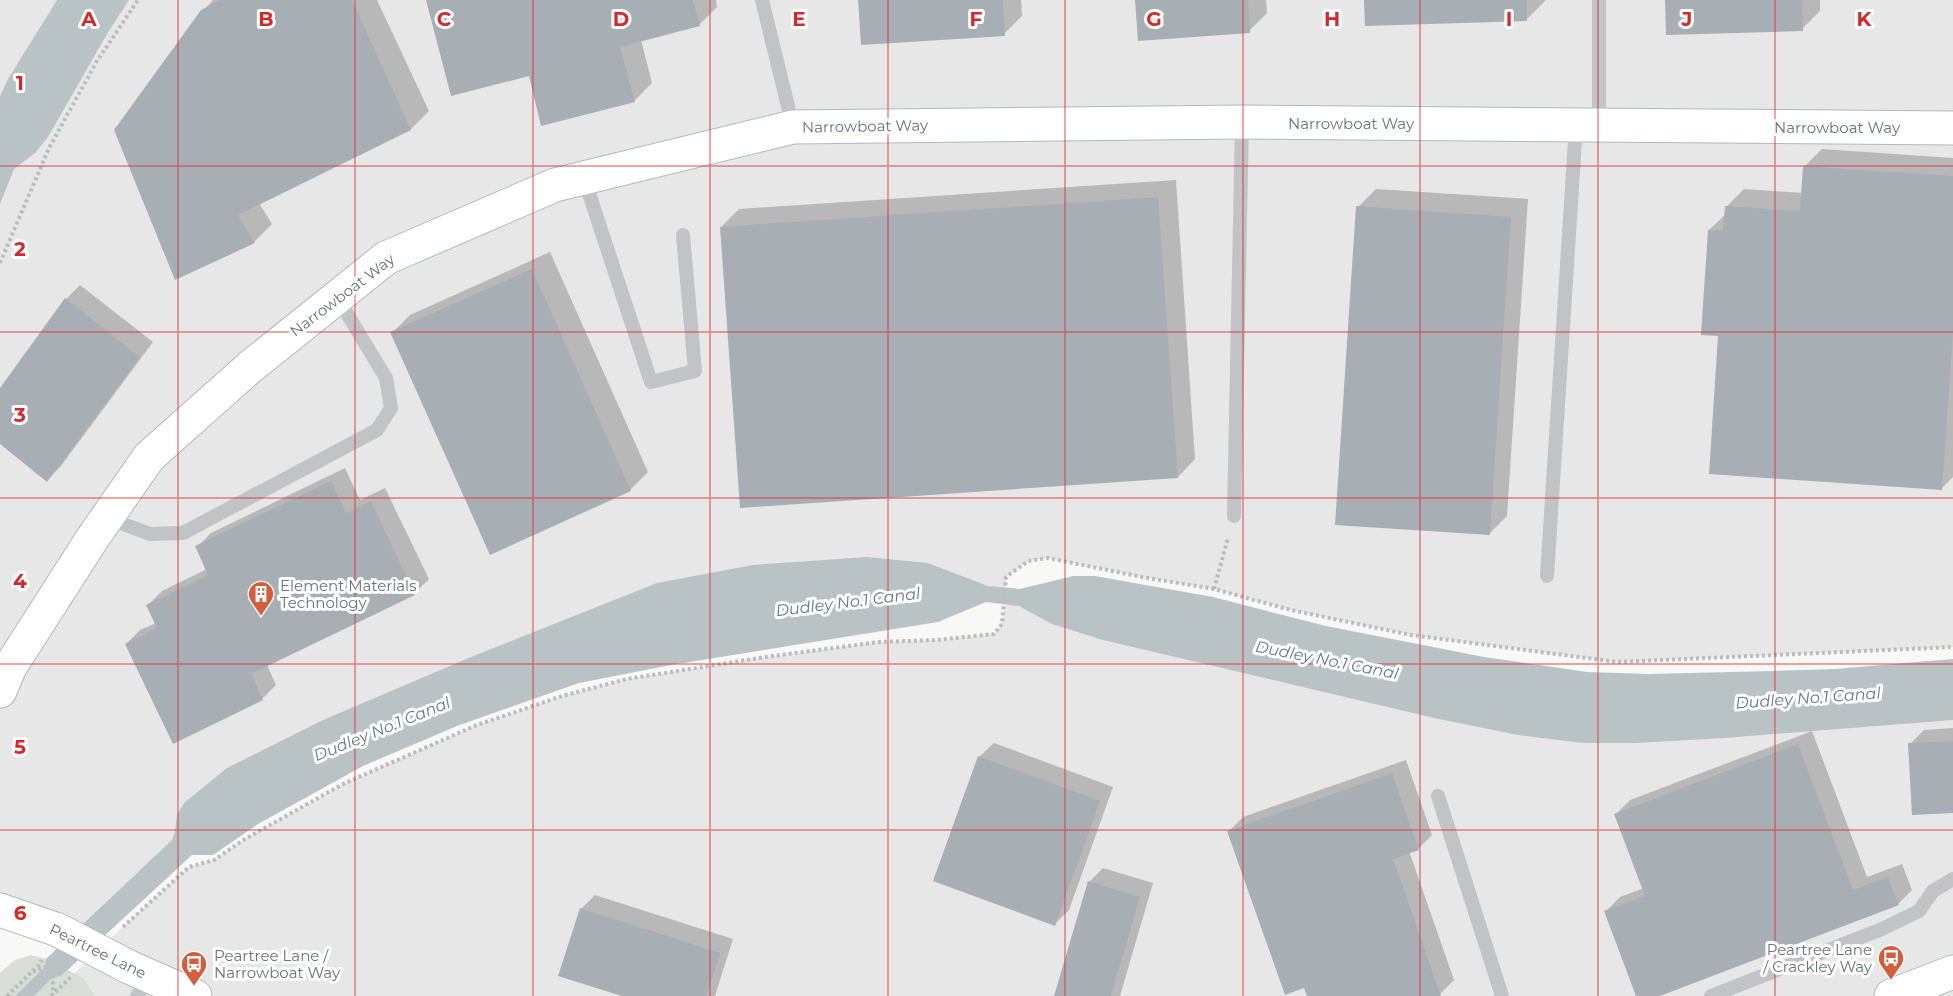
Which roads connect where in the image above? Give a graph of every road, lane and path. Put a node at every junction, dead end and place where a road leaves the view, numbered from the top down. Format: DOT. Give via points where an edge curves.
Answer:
graph roads {
  1 [pos="138,0"];
  2 [pos="762,0"];
  3 [pos="1599,0"];
  4 [pos="1242,122"];
  5 [pos="1587,125"];
  6 [pos="793,127"];
  7 [pos="1953,128"];
  8 [pos="584,178"];
  9 [pos="683,235"];
  10 [pos="0,263"];
  11 [pos="337,297"];
  12 [pos="1233,516"];
  13 [pos="107,518"];
  14 [pos="1547,576"];
  15 [pos="1214,589"];
  16 [pos="1953,647"];
  17 [pos="0,691"];
  18 [pos="1438,796"];
  19 [pos="189,867"];
  20 [pos="1953,879"];
  21 [pos="0,910"];
  22 [pos="1953,972"];
  23 [pos="139,980"];
  24 [pos="52,995"];
  25 [pos="7,996"];
  26 [pos="195,996"];
  27 [pos="1502,996"];
  28 [pos="1711,996"];
  29 [pos="1892,996"];
  1 -- 10 [label="path" via="97,61 49,148"];
  2 -- 6 [label="lane"];
  3 -- 5 [label="lane"];
  4 -- 5 [label="street, Narrowboat Way"];
  4 -- 6 [label="street, Narrowboat Way"];
  4 -- 12 [label="lane"];
  5 -- 7 [label="street, Narrowboat Way"];
  5 -- 14 [label="lane"];
  6 -- 8 [label="street, Narrowboat Way"];
  8 -- 9 [label="lane" via="651,382 695,370"];
  8 -- 11 [label="street, Narrowboat Way" via="555,185 386,258"];
  11 -- 13 [label="street, Narrowboat Way" via="250,367 149,457"];
  11 -- 13 [label="lane" via="386,378 390,408 377,430 183,533 150,534"];
  12 -- 15 [label="path"];
  13 -- 17 [label="street, Narrowboat Way" via="10,667"];
  15 -- 16 [label="path" via="1411,635 1617,662"];
  15 -- 19 [label="path" via="1048,558 1028,561 1006,577 1002,624 994,634 879,642 765,657 627,679 562,696 477,724 343,784 214,860"];
  18 -- 27 [label="lane"];
  20 -- 28 [label="lane" via="1933,891 1918,911 1882,929"];
  21 -- 23 [label="street, Peartree Lane, bridge" via="58,930"];
  22 -- 29 [label="street"];
  23 -- 26 [label="street, Peartree Lane"];
  24 -- 25 [label="path" via="54,977 45,967 30,974"];
}
